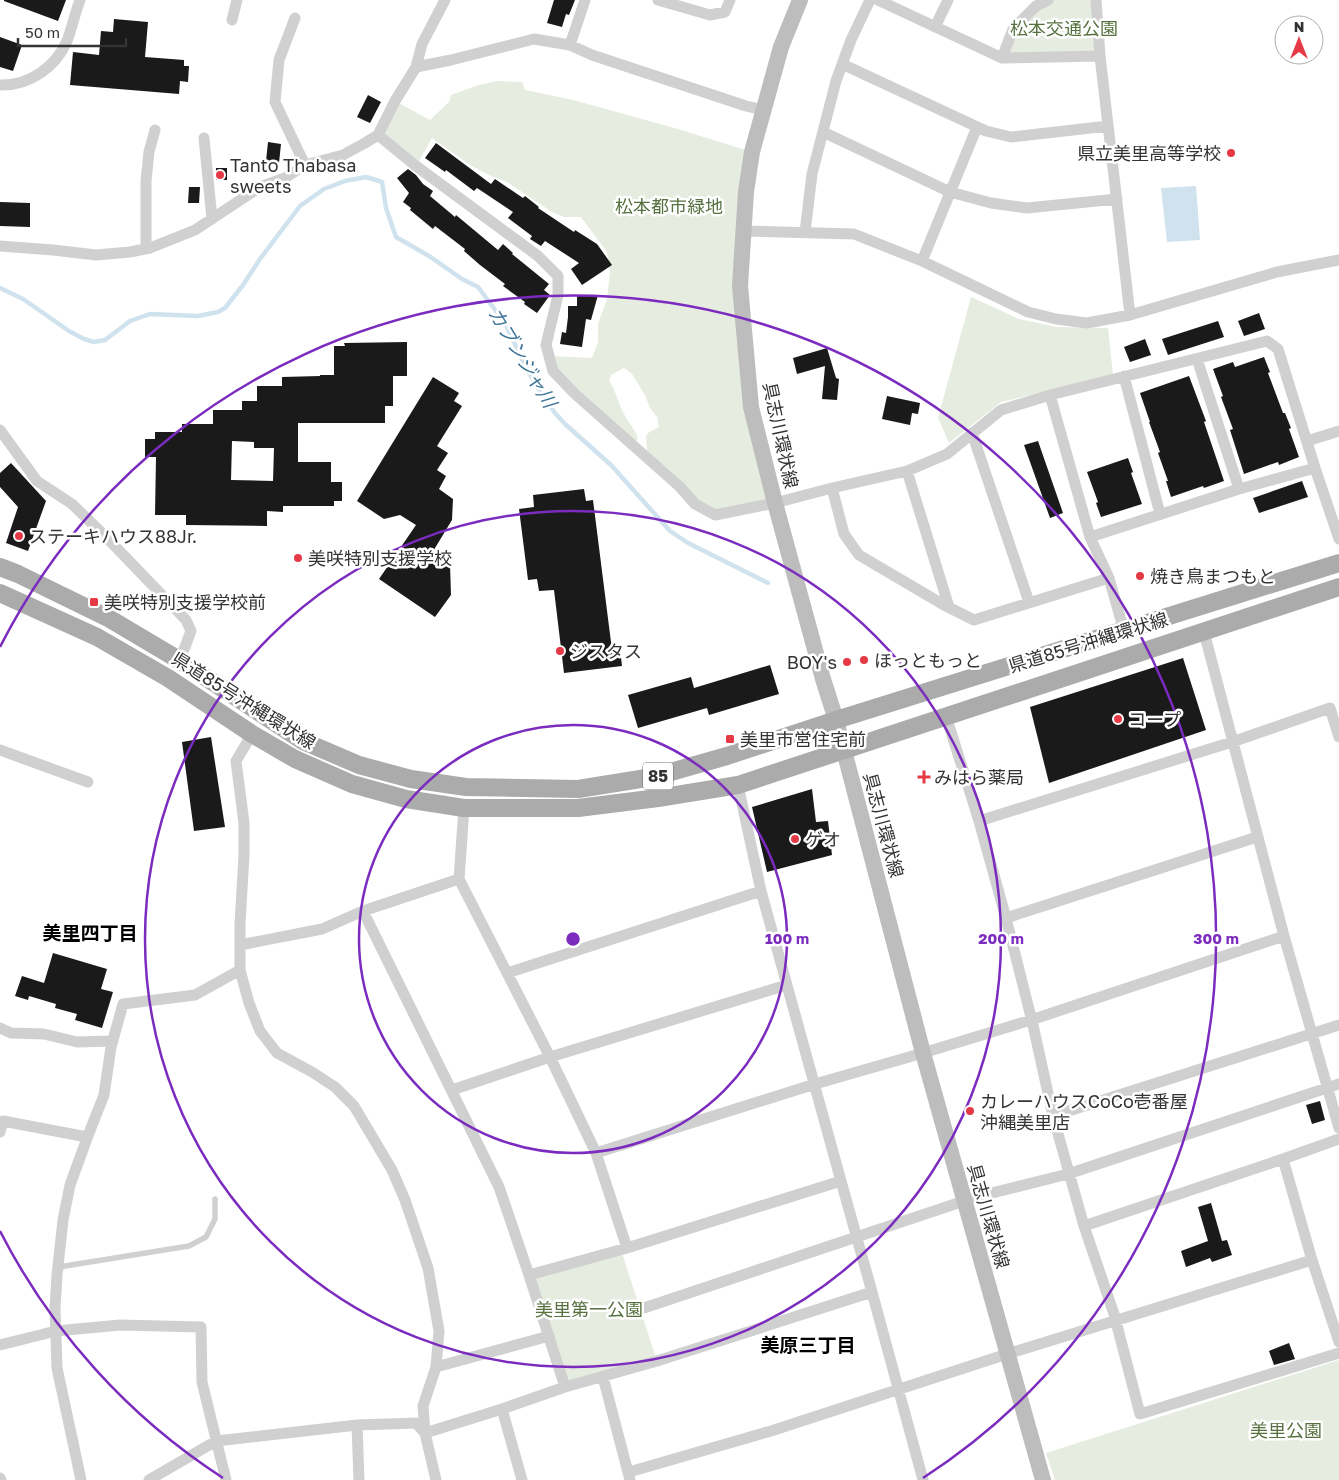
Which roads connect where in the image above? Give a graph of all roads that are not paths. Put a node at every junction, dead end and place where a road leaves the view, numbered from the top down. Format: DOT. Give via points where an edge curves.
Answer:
graph roads {
  1 [pos="80,0"];
  2 [pos="237,0"];
  3 [pos="445,0"];
  4 [pos="585,0"];
  5 [pos="658,0"];
  6 [pos="730,0"];
  7 [pos="800,0"];
  8 [pos="870,0"];
  9 [pos="878,0"];
  10 [pos="948,0"];
  11 [pos="1048,0"];
  12 [pos="1096,0"];
  13 [pos="295,18"];
  14 [pos="232,20"];
  15 [pos="935,27"];
  16 [pos="570,45"];
  17 [pos="1100,56"];
  18 [pos="1002,58"];
  19 [pos="842,64"];
  20 [pos="416,67"];
  21 [pos="0,85"];
  22 [pos="763,110"];
  23 [pos="1108,126"];
  24 [pos="977,127"];
  25 [pos="155,130"];
  26 [pos="823,132"];
  27 [pos="378,135"];
  28 [pos="204,138"];
  29 [pos="304,165"];
  30 [pos="950,192"];
  31 [pos="1116,199"];
  32 [pos="212,219"];
  33 [pos="743,231"];
  34 [pos="805,232"];
  35 [pos="0,246"];
  36 [pos="146,249"];
  37 [pos="1339,260"];
  38 [pos="922,261"];
  39 [pos="1130,315"];
  40 [pos="1197,359"];
  41 [pos="1124,376"];
  42 [pos="1050,395"];
  43 [pos="0,430"];
  44 [pos="1339,431"];
  45 [pos="972,433"];
  46 [pos="1307,441"];
  47 [pos="1315,468"];
  48 [pos="906,471"];
  49 [pos="832,488"];
  50 [pos="1239,490"];
  51 [pos="775,504"];
  52 [pos="1334,508"];
  53 [pos="1160,514"];
  54 [pos="1090,537"];
  55 [pos="1339,539"];
  56 [pos="1339,563"];
  57 [pos="0,567"];
  58 [pos="1109,578"];
  59 [pos="1339,587"];
  60 [pos="0,593"];
  61 [pos="1029,602"];
  62 [pos="949,607"];
  63 [pos="1124,631"];
  64 [pos="1204,632"];
  65 [pos="179,660"];
  66 [pos="1334,707"];
  67 [pos="946,716"];
  68 [pos="836,720"];
  69 [pos="252,734"];
  70 [pos="1339,737"];
  71 [pos="1232,742"];
  72 [pos="0,750"];
  73 [pos="843,750"];
  74 [pos="88,782"];
  75 [pos="738,785"];
  76 [pos="464,808"];
  77 [pos="979,821"];
  78 [pos="1258,837"];
  79 [pos="459,880"];
  80 [pos="761,891"];
  81 [pos="362,911"];
  82 [pos="1006,918"];
  83 [pos="1284,936"];
  84 [pos="240,945"];
  85 [pos="240,970"];
  86 [pos="507,973"];
  87 [pos="787,985"];
  88 [pos="1031,1020"];
  89 [pos="1339,1025"];
  90 [pos="0,1028"];
  91 [pos="1312,1034"];
  92 [pos="113,1041"];
  93 [pos="923,1053"];
  94 [pos="550,1057"];
  95 [pos="815,1084"];
  96 [pos="1339,1084"];
  97 [pos="1327,1088"];
  98 [pos="452,1090"];
  99 [pos="1053,1116"];
  100 [pos="1339,1128"];
  101 [pos="0,1132"];
  102 [pos="87,1138"];
  103 [pos="1339,1139"];
  104 [pos="596,1153"];
  105 [pos="1283,1159"];
  106 [pos="1068,1174"];
  107 [pos="841,1181"];
  108 [pos="215,1199"];
  109 [pos="964,1201"];
  110 [pos="1084,1226"];
  111 [pos="857,1237"];
  112 [pos="627,1248"];
  113 [pos="1312,1260"];
  114 [pos="58,1269"];
  115 [pos="529,1275"];
  116 [pos="872,1292"];
  117 [pos="629,1313"];
  118 [pos="1116,1321"];
  119 [pos="56,1331"];
  120 [pos="548,1336"];
  121 [pos="1339,1342"];
  122 [pos="0,1345"];
  123 [pos="1339,1353"];
  124 [pos="1008,1354"];
  125 [pos="436,1367"];
  126 [pos="603,1377"];
  127 [pos="565,1387"];
  128 [pos="898,1390"];
  129 [pos="502,1409"];
  130 [pos="357,1425"];
  131 [pos="425,1433"];
  132 [pos="216,1441"];
  133 [pos="630,1476"];
  134 [pos="81,1480"];
  135 [pos="149,1480"];
  136 [pos="226,1480"];
  137 [pos="359,1480"];
  138 [pos="436,1480"];
  139 [pos="522,1480"];
  140 [pos="923,1480"];
  141 [pos="1043,1480"];
  1 -- 21 [label="street" via="66,42 53,62 42,73 26,81"];
  2 -- 14 [label="street"];
  3 -- 20 [label="street" via="422,44"];
  4 -- 16 [label="street"];
  5 -- 6 [label="street" via="710,15 725,12"];
  7 -- 22 [label="main road, 具志川環状線" via="781,47"];
  8 -- 19 [label="street"];
  9 -- 15 [label="street"];
  10 -- 15 [label="street"];
  11 -- 18 [label="street" via="1036,6 1013,29"];
  12 -- 17 [label="street"];
  13 -- 29 [label="street" via="279,60 275,102"];
  15 -- 18 [label="street"];
  16 -- 20 [label="street" via="534,39"];
  16 -- 22 [label="street"];
  17 -- 18 [label="street"];
  17 -- 23 [label="street"];
  19 -- 24 [label="street"];
  19 -- 26 [label="street"];
  20 -- 27 [label="street"];
  22 -- 33 [label="main road, 具志川環状線" via="752,152"];
  23 -- 24 [label="street" via="1011,137"];
  23 -- 31 [label="street"];
  24 -- 30 [label="street"];
  25 -- 36 [label="street" via="146,181"];
  26 -- 30 [label="street"];
  26 -- 34 [label="street" via="812,174"];
  27 -- 29 [label="street" via="343,154"];
  27 -- 51 [label="street" via="538,256 558,276 558,295 546,345 553,371 574,393 695,504 715,515"];
  28 -- 32 [label="street"];
  29 -- 32 [label="street" via="285,178 260,187"];
  30 -- 31 [label="street" via="1027,208"];
  30 -- 38 [label="street"];
  31 -- 39 [label="street"];
  32 -- 36 [label="street" via="195,230"];
  33 -- 34 [label="street"];
  33 -- 51 [label="main road, 具志川環状線" via="740,286 751,407"];
  34 -- 38 [label="street" via="854,234"];
  35 -- 36 [label="street" via="96,255"];
  37 -- 39 [label="street" via="1277,272"];
  38 -- 39 [label="street" via="1028,312 1087,323"];
  40 -- 41 [label="street"];
  40 -- 46 [label="street" via="1267,341 1278,349"];
  40 -- 50 [label="street"];
  41 -- 42 [label="street"];
  41 -- 53 [label="street"];
  42 -- 45 [label="street" via="1002,410"];
  42 -- 54 [label="street"];
  43 -- 65 [label="street" via="37,481 72,504 186,620 191,631"];
  44 -- 46 [label="street"];
  45 -- 48 [label="street" via="947,454"];
  45 -- 61 [label="street"];
  46 -- 47 [label="street"];
  47 -- 50 [label="street"];
  47 -- 52 [label="street"];
  48 -- 49 [label="street"];
  48 -- 62 [label="street"];
  49 -- 51 [label="street"];
  49 -- 62 [label="street" via="844,534 859,555"];
  50 -- 53 [label="street"];
  51 -- 68 [label="main road, 具志川環状線"];
  52 -- 55 [label="street"];
  53 -- 54 [label="street"];
  54 -- 58 [label="street"];
  56 -- 63 [label="main road, 県道85号沖縄環状線 / 85"];
  57 -- 65 [label="main road, 県道85号沖縄環状線 / 85" via="110,619"];
  58 -- 61 [label="street"];
  58 -- 63 [label="street"];
  59 -- 64 [label="main road, 県道85号沖縄環状線 / 85"];
  60 -- 69 [label="main road, 県道85号沖縄環状線 / 85" via="97,637 168,678"];
  61 -- 62 [label="street" via="974,620"];
  63 -- 68 [label="main road, 県道85号沖縄環状線 / 85"];
  64 -- 67 [label="main road, 県道85号沖縄環状線 / 85"];
  64 -- 71 [label="street"];
  65 -- 68 [label="main road, 県道85号沖縄環状線 / 85" via="303,741 359,765 412,779 466,787 578,789 653,777"];
  66 -- 70 [label="street"];
  66 -- 71 [label="street"];
  67 -- 73 [label="main road, 県道85号沖縄環状線 / 85"];
  67 -- 77 [label="street"];
  68 -- 73 [label="main road, 具志川環状線"];
  69 -- 76 [label="main road, 県道85号沖縄環状線 / 85" via="295,759 352,784 406,799"];
  69 -- 84 [label="street" via="236,761 244,823"];
  71 -- 77 [label="street"];
  71 -- 78 [label="street"];
  72 -- 74 [label="street"];
  73 -- 75 [label="main road, 県道85号沖縄環状線 / 85"];
  73 -- 93 [label="main road, 具志川環状線"];
  75 -- 76 [label="main road, 県道85号沖縄環状線 / 85" via="578,808"];
  75 -- 80 [label="street"];
  76 -- 79 [label="street"];
  77 -- 82 [label="street"];
  78 -- 82 [label="street"];
  78 -- 83 [label="street"];
  79 -- 81 [label="street"];
  79 -- 86 [label="street"];
  80 -- 86 [label="street"];
  80 -- 87 [label="street"];
  81 -- 84 [label="street" via="322,929"];
  81 -- 98 [label="street"];
  82 -- 88 [label="street"];
  83 -- 88 [label="street"];
  83 -- 91 [label="street"];
  84 -- 85 [label="street"];
  85 -- 92 [label="street" via="195,995 123,1004"];
  85 -- 125 [label="street" via="260,1031 277,1053 335,1087 354,1106 392,1170 406,1200 428,1268 439,1331"];
  86 -- 94 [label="street"];
  87 -- 94 [label="street"];
  87 -- 95 [label="street"];
  88 -- 93 [label="street"];
  88 -- 99 [label="street"];
  89 -- 91 [label="street"];
  90 -- 92 [label="street" via="11,1033 44,1034 77,1042"];
  91 -- 97 [label="street"];
  91 -- 99 [label="street"];
  92 -- 102 [label="street" via="104,1095"];
  93 -- 95 [label="street"];
  93 -- 109 [label="main road, 具志川環状線"];
  94 -- 98 [label="street"];
  94 -- 104 [label="street"];
  95 -- 104 [label="street"];
  95 -- 107 [label="street"];
  96 -- 97 [label="street"];
  97 -- 100 [label="street"];
  97 -- 106 [label="street"];
  98 -- 115 [label="street" via="499,1187"];
  99 -- 106 [label="street"];
  101 -- 102 [label="street" via="3,1121"];
  102 -- 114 [label="street" via="70,1185"];
  103 -- 105 [label="street"];
  104 -- 112 [label="street"];
  105 -- 110 [label="street"];
  105 -- 113 [label="street"];
  106 -- 109 [label="street"];
  106 -- 110 [label="street"];
  107 -- 111 [label="street"];
  107 -- 112 [label="street"];
  108 -- 114 [label="lane" via="215,1219 206,1237 189,1246"];
  109 -- 111 [label="street"];
  109 -- 124 [label="main road, 具志川環状線"];
  110 -- 118 [label="street"];
  111 -- 116 [label="street"];
  111 -- 117 [label="street"];
  112 -- 115 [label="street"];
  113 -- 118 [label="street"];
  113 -- 121 [label="street"];
  114 -- 119 [label="street"];
  115 -- 120 [label="street"];
  116 -- 126 [label="street"];
  116 -- 128 [label="street"];
  118 -- 123 [label="street" via="1140,1414"];
  118 -- 124 [label="street"];
  119 -- 122 [label="street"];
  119 -- 132 [label="street" via="120,1326 201,1327 202,1382"];
  119 -- 134 [label="street" via="57,1368"];
  120 -- 125 [label="street"];
  120 -- 127 [label="street"];
  124 -- 128 [label="street"];
  124 -- 141 [label="main road, 具志川環状線"];
  125 -- 131 [label="street" via="423,1406"];
  126 -- 127 [label="street"];
  126 -- 133 [label="street"];
  127 -- 129 [label="street"];
  128 -- 133 [label="street"];
  128 -- 140 [label="street"];
  129 -- 131 [label="street"];
  129 -- 139 [label="street"];
  130 -- 131 [label="street" via="416,1424"];
  130 -- 132 [label="street"];
  130 -- 137 [label="street"];
  131 -- 138 [label="street"];
  132 -- 135 [label="street"];
  132 -- 136 [label="street"];
}
